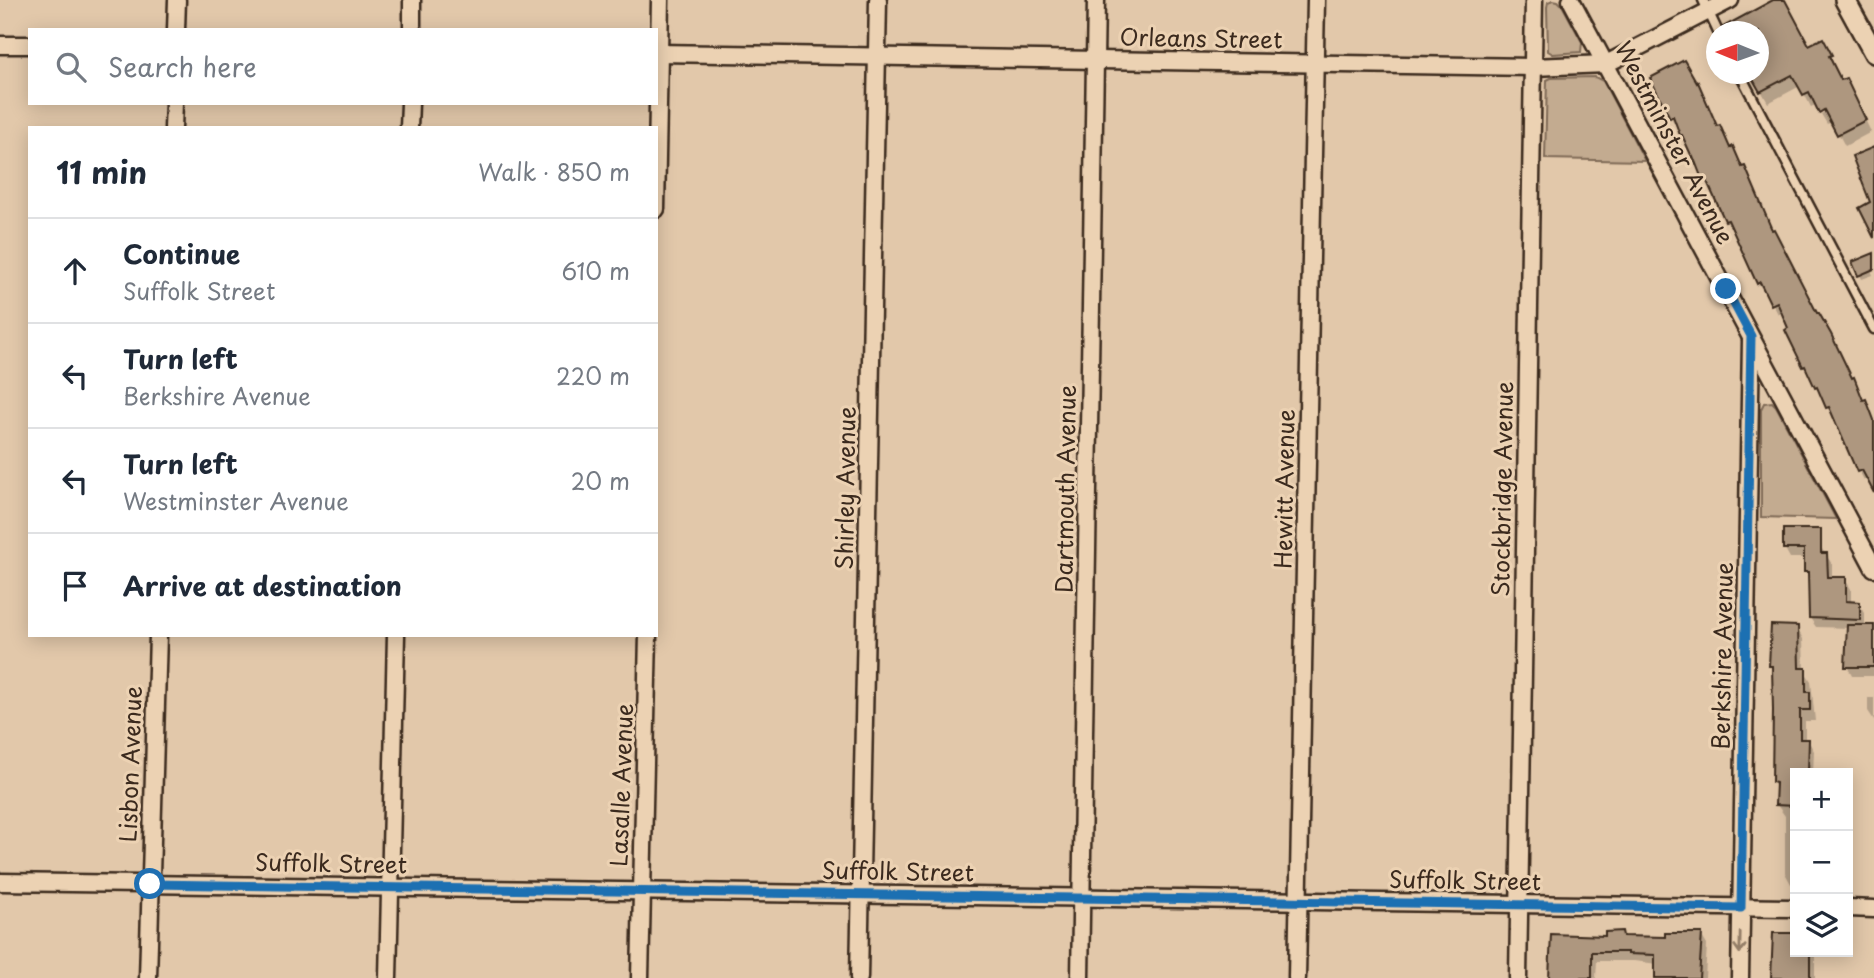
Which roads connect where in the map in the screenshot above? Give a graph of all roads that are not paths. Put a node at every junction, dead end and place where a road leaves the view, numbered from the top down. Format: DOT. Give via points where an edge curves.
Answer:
graph roads {
  1 [pos="177,0"];
  2 [pos="412,0"];
  3 [pos="660,0"];
  4 [pos="878,0"];
  5 [pos="1096,0"];
  6 [pos="1316,0"];
  7 [pos="1534,0"];
  8 [pos="1572,0"];
  9 [pos="1730,0"];
  10 [pos="1845,0"];
  11 [pos="1706,6"];
  12 [pos="176,28"];
  13 [pos="412,28"];
  14 [pos="0,45"];
  15 [pos="28,45"];
  16 [pos="658,53"];
  17 [pos="1874,53"];
  18 [pos="877,56"];
  19 [pos="1095,60"];
  20 [pos="1315,64"];
  21 [pos="1606,65"];
  22 [pos="1533,68"];
  23 [pos="1745,84"];
  24 [pos="174,105"];
  25 [pos="410,105"];
  26 [pos="657,105"];
  27 [pos="173,126"];
  28 [pos="409,126"];
  29 [pos="657,126"];
  30 [pos="1874,330"];
  31 [pos="1751,336"];
  32 [pos="1874,568"];
  33 [pos="158,637"];
  34 [pos="396,637"];
  35 [pos="648,637"];
  36 [pos="0,882"];
  37 [pos="150,884"];
  38 [pos="389,887"];
  39 [pos="642,891"];
  40 [pos="861,894"];
  41 [pos="1082,897"];
  42 [pos="1298,900"];
  43 [pos="1519,905"];
  44 [pos="1741,908"];
  45 [pos="1790,908"];
  46 [pos="1853,908"];
  47 [pos="1874,909"];
  48 [pos="148,978"];
  49 [pos="388,978"];
  50 [pos="640,978"];
  51 [pos="859,978"];
  52 [pos="1080,978"];
  53 [pos="1297,978"];
  54 [pos="1518,978"];
  55 [pos="1740,978"];
  1 -- 12 [label="street"];
  2 -- 13 [label="street"];
  3 -- 16 [label="street"];
  4 -- 18 [label="street, Shirley Avenue"];
  5 -- 19 [label="street, Dartmouth Avenue"];
  6 -- 20 [label="street, Hewitt Avenue"];
  7 -- 22 [label="street, Stockbridge Avenue"];
  8 -- 21 [label="street, Westminster Avenue"];
  9 -- 11 [label="street, Orleans Street"];
  10 -- 17 [label="street"];
  11 -- 21 [label="street, Orleans Street"];
  14 -- 15 [label="street"];
  16 -- 18 [label="street, Orleans Street"];
  18 -- 19 [label="street, Orleans Street"];
  18 -- 40 [label="street, Shirley Avenue"];
  19 -- 20 [label="street, Orleans Street"];
  19 -- 41 [label="street, Dartmouth Avenue"];
  20 -- 22 [label="street, Orleans Street"];
  20 -- 42 [label="street, Hewitt Avenue"];
  21 -- 22 [label="street, Orleans Street"];
  21 -- 31 [label="street, Westminster Avenue"];
  22 -- 43 [label="street, Stockbridge Avenue"];
  23 -- 30 [label="lane"];
  24 -- 27 [label="street"];
  25 -- 28 [label="street"];
  26 -- 29 [label="street"];
  31 -- 32 [label="street, Westminster Avenue"];
  31 -- 44 [label="street, Berkshire Avenue"];
  33 -- 37 [label="street, Lisbon Avenue"];
  34 -- 38 [label="street"];
  35 -- 39 [label="street, Lasalle Avenue"];
  36 -- 37 [label="street, Suffolk Street"];
  37 -- 38 [label="street, Suffolk Street"];
  37 -- 48 [label="street, Lisbon Avenue"];
  38 -- 39 [label="street, Suffolk Street"];
  38 -- 49 [label="street"];
  39 -- 40 [label="street, Suffolk Street"];
  39 -- 50 [label="street, Lasalle Avenue"];
  40 -- 41 [label="street, Suffolk Street"];
  40 -- 51 [label="street, Shirley Avenue"];
  41 -- 42 [label="street, Suffolk Street"];
  41 -- 52 [label="street, Dartmouth Avenue"];
  42 -- 43 [label="street, Suffolk Street"];
  42 -- 53 [label="street, Hewitt Avenue"];
  43 -- 44 [label="street, Suffolk Street"];
  43 -- 54 [label="street, Stockbridge Avenue"];
  44 -- 45 [label="street, Suffolk Street"];
  44 -- 55 [label="street, Berkshire Avenue, one-way"];
  46 -- 47 [label="street"];
}
